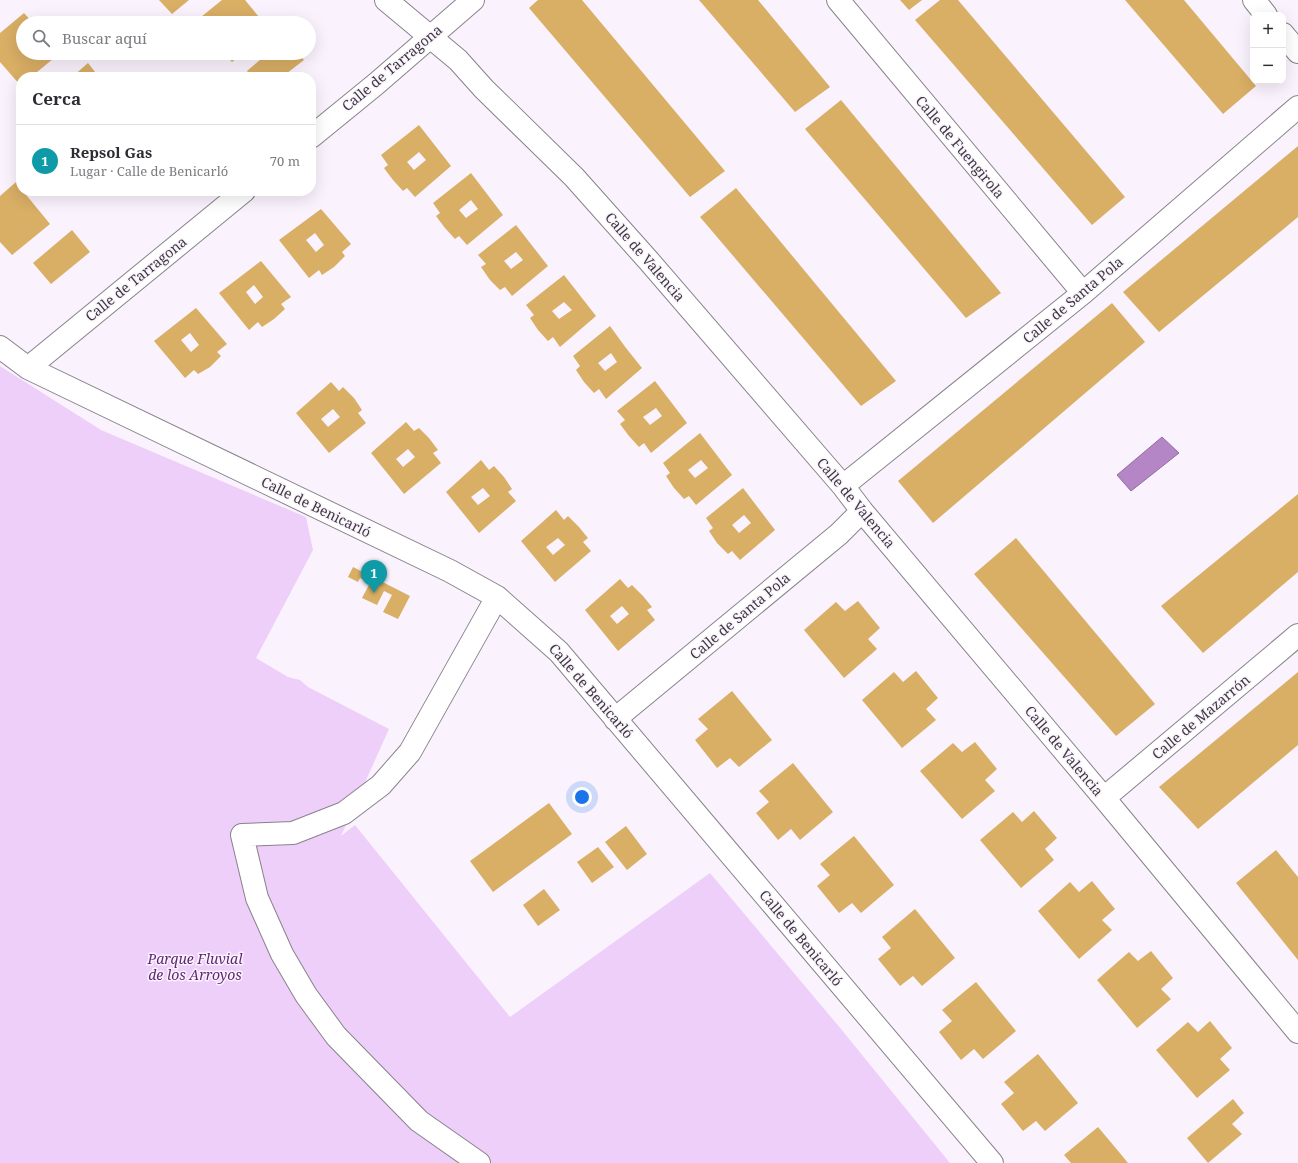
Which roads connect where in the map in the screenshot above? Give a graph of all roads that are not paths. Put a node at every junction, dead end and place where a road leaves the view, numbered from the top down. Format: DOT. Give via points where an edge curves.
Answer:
graph roads {
  1 [pos="386,0"];
  2 [pos="473,0"];
  3 [pos="838,0"];
  4 [pos="1254,0"];
  5 [pos="1264,12"];
  6 [pos="429,36"];
  7 [pos="1286,38"];
  8 [pos="1298,52"];
  9 [pos="1298,107"];
  10 [pos="316,132"];
  11 [pos="238,196"];
  12 [pos="1083,293"];
  13 [pos="0,347"];
  14 [pos="28,368"];
  15 [pos="843,486"];
  16 [pos="862,511"];
  17 [pos="497,597"];
  18 [pos="1298,636"];
  19 [pos="615,719"];
  20 [pos="1104,798"];
  21 [pos="1298,1032"];
  22 [pos="479,1163"];
  23 [pos="992,1163"];
  1 -- 6 [label="street, Calle de Valencia"];
  2 -- 6 [label="street, Calle de Tarragona"];
  3 -- 12 [label="street, Calle de Fuengirola"];
  4 -- 5 [label="street"];
  6 -- 10 [label="street, Calle de Tarragona" via="376,84"];
  6 -- 15 [label="street, Calle de Valencia" via="458,60 574,177"];
  7 -- 8 [label="street"];
  9 -- 12 [label="street, Calle de Santa Pola"];
  11 -- 14 [label="street, Calle de Tarragona"];
  12 -- 15 [label="street, Calle de Santa Pola"];
  13 -- 14 [label="street, Calle de Benicarló"];
  14 -- 17 [label="street, Calle de Benicarló" via="443,567"];
  15 -- 16 [label="street, Calle de Valencia"];
  16 -- 19 [label="street, Calle de Santa Pola" via="839,534"];
  16 -- 20 [label="street, Calle de Valencia"];
  17 -- 19 [label="street, Calle de Benicarló" via="559,652"];
  17 -- 22 [label="street" via="410,752 381,785 344,813 293,832 242,835 257,898 282,954 306,995 336,1036 419,1121"];
  18 -- 20 [label="street, Calle de Mazarrón"];
  19 -- 23 [label="street, Calle de Benicarló"];
  20 -- 21 [label="street, Calle de Valencia"];
}
